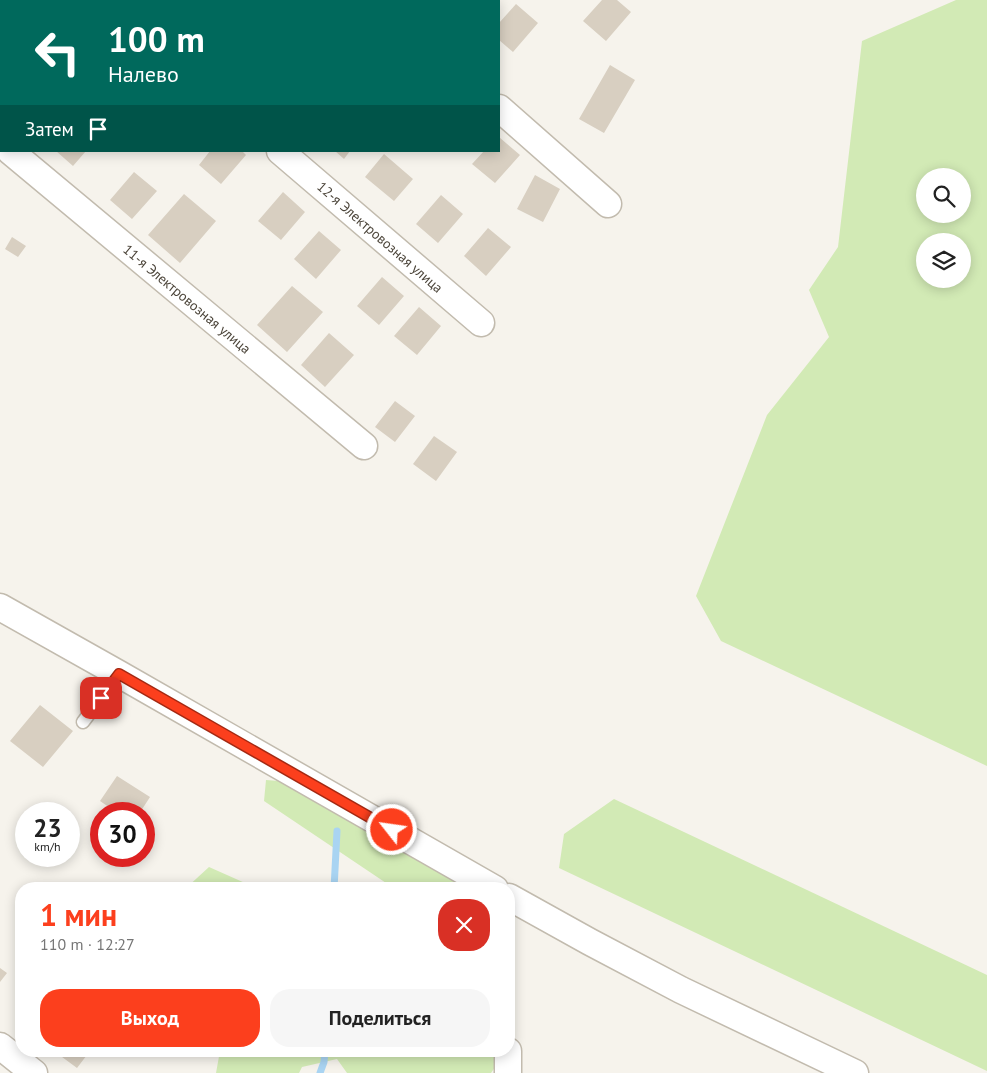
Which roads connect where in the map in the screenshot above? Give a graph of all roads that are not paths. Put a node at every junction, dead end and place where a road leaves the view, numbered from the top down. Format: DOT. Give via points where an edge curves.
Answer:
graph roads {
  1 [pos="500,109"];
  2 [pos="11,152"];
  3 [pos="281,152"];
  4 [pos="608,204"];
  5 [pos="481,323"];
  6 [pos="364,446"];
  7 [pos="0,608"];
  8 [pos="119,674"];
  9 [pos="83,722"];
  10 [pos="483,882"];
  11 [pos="515,900"];
  12 [pos="0,1046"];
  13 [pos="508,1057"];
  14 [pos="34,1073"];
  15 [pos="508,1073"];
  16 [pos="856,1073"];
  1 -- 4 [label="street"];
  2 -- 6 [label="street, 11-я Электровозная улица"];
  3 -- 5 [label="street, 12-я Электровозная улица"];
  7 -- 8 [label="street"];
  8 -- 9 [label="lane"];
  8 -- 10 [label="street"];
  11 -- 16 [label="street" via="681,990"];
  12 -- 14 [label="street"];
  13 -- 15 [label="street"];
}
